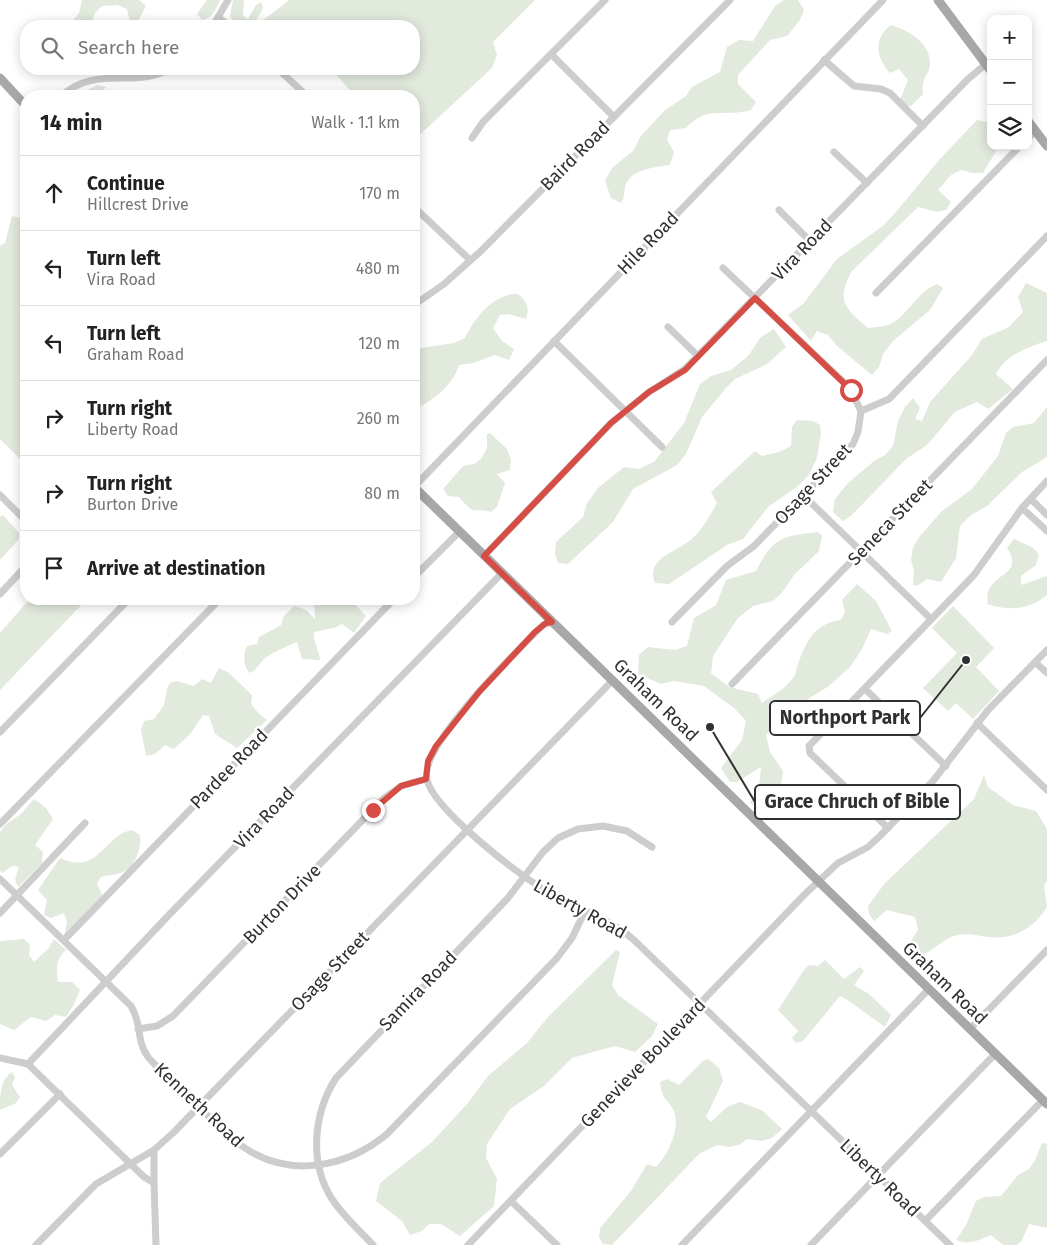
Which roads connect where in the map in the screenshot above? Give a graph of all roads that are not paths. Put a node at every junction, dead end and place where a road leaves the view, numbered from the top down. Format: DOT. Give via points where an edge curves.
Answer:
graph roads {
  1 [pos="228,0"];
  2 [pos="605,0"];
  3 [pos="730,0"];
  4 [pos="883,0"];
  5 [pos="938,0"];
  6 [pos="219,18"];
  7 [pos="222,20"];
  8 [pos="551,54"];
  9 [pos="824,60"];
  10 [pos="987,67"];
  11 [pos="987,69"];
  12 [pos="151,75"];
  13 [pos="284,75"];
  14 [pos="0,78"];
  15 [pos="69,90"];
  16 [pos="300,90"];
  17 [pos="20,100"];
  18 [pos="614,116"];
  19 [pos="923,126"];
  20 [pos="1032,126"];
  21 [pos="1036,131"];
  22 [pos="1032,134"];
  23 [pos="472,138"];
  24 [pos="1047,146"];
  25 [pos="1016,150"];
  26 [pos="834,152"];
  27 [pos="866,183"];
  28 [pos="779,210"];
  29 [pos="420,213"];
  30 [pos="1047,236"];
  31 [pos="810,241"];
  32 [pos="470,260"];
  33 [pos="723,268"];
  34 [pos="876,293"];
  35 [pos="755,298"];
  36 [pos="420,301"];
  37 [pos="668,327"];
  38 [pos="554,341"];
  39 [pos="698,356"];
  40 [pos="1047,360"];
  41 [pos="624,411"];
  42 [pos="861,411"];
  43 [pos="662,447"];
  44 [pos="420,481"];
  45 [pos="1047,481"];
  46 [pos="420,493"];
  47 [pos="0,495"];
  48 [pos="804,496"];
  49 [pos="1031,499"];
  50 [pos="1022,508"];
  51 [pos="20,515"];
  52 [pos="1047,515"];
  53 [pos="1047,531"];
  54 [pos="459,532"];
  55 [pos="861,552"];
  56 [pos="484,556"];
  57 [pos="420,571"];
  58 [pos="20,572"];
  59 [pos="502,574"];
  60 [pos="0,594"];
  61 [pos="123,605"];
  62 [pos="214,605"];
  63 [pos="388,605"];
  64 [pos="931,619"];
  65 [pos="552,622"];
  66 [pos="672,622"];
  67 [pos="1047,650"];
  68 [pos="1036,662"];
  69 [pos="1047,673"];
  70 [pos="612,681"];
  71 [pos="732,684"];
  72 [pos="865,689"];
  73 [pos="977,723"];
  74 [pos="0,732"];
  75 [pos="946,766"];
  76 [pos="426,779"];
  77 [pos="1047,790"];
  78 [pos="85,823"];
  79 [pos="0,824"];
  80 [pos="888,828"];
  81 [pos="468,830"];
  82 [pos="652,847"];
  83 [pos="524,877"];
  84 [pos="0,879"];
  85 [pos="818,882"];
  86 [pos="17,895"];
  87 [pos="585,911"];
  88 [pos="0,912"];
  89 [pos="64,940"];
  90 [pos="1047,950"];
  91 [pos="106,982"];
  92 [pos="929,989"];
  93 [pos="700,1004"];
  94 [pos="138,1029"];
  95 [pos="970,1029"];
  96 [pos="995,1054"];
  97 [pos="0,1058"];
  98 [pos="28,1064"];
  99 [pos="60,1094"];
  100 [pos="1045,1102"];
  101 [pos="199,1106"];
  102 [pos="811,1111"];
  103 [pos="154,1150"];
  104 [pos="0,1154"];
  105 [pos="130,1163"];
  106 [pos="320,1166"];
  107 [pos="878,1176"];
  108 [pos="154,1183"];
  109 [pos="511,1201"];
  110 [pos="925,1221"];
  111 [pos="36,1245"];
  112 [pos="156,1245"];
  113 [pos="373,1245"];
  114 [pos="468,1245"];
  115 [pos="557,1245"];
  116 [pos="682,1245"];
  117 [pos="811,1245"];
  118 [pos="950,1245"];
  1 -- 6 [label="street"];
  2 -- 8 [label="street"];
  3 -- 18 [label="street, Baird Road"];
  4 -- 9 [label="street, Hile Road"];
  5 -- 10 [label="main road"];
  6 -- 7 [label="street"];
  8 -- 18 [label="street"];
  8 -- 23 [label="street" via="483,122"];
  9 -- 19 [label="street" via="854,86 890,93"];
  9 -- 38 [label="street, Hile Road"];
  11 -- 19 [label="street, Vira Road"];
  12 -- 15 [label="street" via="97,79"];
  13 -- 16 [label="street"];
  14 -- 17 [label="main road"];
  18 -- 32 [label="street, Baird Road"];
  19 -- 27 [label="street, Vira Road"];
  20 -- 21 [label="main road"];
  21 -- 22 [label="street"];
  21 -- 24 [label="main road"];
  25 -- 34 [label="street"];
  26 -- 27 [label="street"];
  27 -- 31 [label="street, Vira Road"];
  28 -- 31 [label="street"];
  29 -- 32 [label="street"];
  30 -- 42 [label="street" via="889,399"];
  31 -- 35 [label="street, Vira Road"];
  32 -- 36 [label="street, Baird Road"];
  33 -- 35 [label="street"];
  35 -- 39 [label="street, Vira Road"];
  35 -- 42 [label="street" via="849,387"];
  37 -- 39 [label="street"];
  38 -- 41 [label="street"];
  38 -- 44 [label="street, Hile Road"];
  39 -- 41 [label="street, Vira Road" via="679,374"];
  40 -- 55 [label="street, Seneca Street"];
  41 -- 43 [label="street"];
  41 -- 56 [label="street, Vira Road"];
  42 -- 48 [label="street, Osage Street" via="853,444"];
  45 -- 49 [label="street"];
  46 -- 54 [label="main road, Graham Road"];
  47 -- 51 [label="street"];
  48 -- 55 [label="street"];
  48 -- 66 [label="street, Osage Street" via="754,546 727,566"];
  49 -- 50 [label="street"];
  49 -- 52 [label="street"];
  50 -- 53 [label="street"];
  50 -- 64 [label="street" via="974,575"];
  54 -- 56 [label="main road, Graham Road"];
  54 -- 57 [label="street"];
  55 -- 64 [label="street"];
  55 -- 71 [label="street, Seneca Street"];
  56 -- 59 [label="main road, Graham Road"];
  58 -- 60 [label="street"];
  59 -- 65 [label="main road, Graham Road"];
  59 -- 91 [label="street, Vira Road"];
  61 -- 74 [label="street"];
  62 -- 79 [label="street"];
  63 -- 89 [label="street, Pardee Road"];
  64 -- 72 [label="street"];
  65 -- 70 [label="main road, Graham Road"];
  65 -- 76 [label="street" via="535,632 461,714 431,753"];
  67 -- 68 [label="street, Genevieve Boulevard"];
  68 -- 69 [label="street"];
  68 -- 73 [label="street, Genevieve Boulevard"];
  70 -- 81 [label="street, Osage Street"];
  70 -- 85 [label="main road, Graham Road"];
  72 -- 75 [label="street"];
  72 -- 80 [label="street" via="810,744 808,750"];
  73 -- 75 [label="street, Genevieve Boulevard"];
  73 -- 77 [label="street"];
  75 -- 80 [label="street, Genevieve Boulevard"];
  76 -- 81 [label="street, Liberty Road" via="433,795"];
  76 -- 94 [label="street, Burton Drive" via="401,786 384,798 168,1020 158,1026"];
  78 -- 86 [label="street"];
  80 -- 85 [label="street, Genevieve Boulevard" via="868,847 838,863"];
  81 -- 83 [label="street, Liberty Road"];
  81 -- 101 [label="street, Osage Street"];
  82 -- 83 [label="street, Samira Road" via="619,829 597,826 578,830 551,843"];
  83 -- 87 [label="street, Liberty Road"];
  83 -- 106 [label="street, Samira Road" via="508,898 336,1078 318,1123 316,1139"];
  84 -- 86 [label="street, Kenneth Road"];
  85 -- 92 [label="main road, Graham Road"];
  85 -- 93 [label="street, Genevieve Boulevard"];
  86 -- 88 [label="street"];
  86 -- 89 [label="street, Kenneth Road"];
  87 -- 93 [label="street, Liberty Road" via="608,920 625,932"];
  87 -- 106 [label="street, Kenneth Road" via="572,938 557,958 398,1122 364,1151"];
  89 -- 91 [label="street, Kenneth Road"];
  90 -- 95 [label="street"];
  91 -- 94 [label="street, Kenneth Road" via="131,1006 137,1017"];
  91 -- 98 [label="street, Vira Road"];
  92 -- 95 [label="main road, Graham Road"];
  92 -- 102 [label="street"];
  93 -- 102 [label="street, Liberty Road"];
  93 -- 109 [label="street, Genevieve Boulevard"];
  94 -- 101 [label="street, Kenneth Road" via="140,1043 148,1057"];
  95 -- 96 [label="main road, Graham Road"];
  96 -- 100 [label="main road, Graham Road"];
  96 -- 107 [label="street"];
  97 -- 98 [label="street"];
  98 -- 99 [label="street"];
  99 -- 104 [label="street"];
  99 -- 105 [label="street"];
  100 -- 110 [label="street"];
  101 -- 103 [label="street, Osage Street"];
  101 -- 106 [label="street, Kenneth Road" via="234,1140 253,1153 291,1165"];
  102 -- 107 [label="street, Liberty Road"];
  102 -- 116 [label="street"];
  103 -- 105 [label="street, Osage Street"];
  103 -- 108 [label="street"];
  105 -- 108 [label="street"];
  105 -- 111 [label="street, Osage Street" via="91,1189"];
  106 -- 113 [label="street, Samira Road" via="331,1198"];
  107 -- 110 [label="street, Liberty Road"];
  107 -- 117 [label="street"];
  108 -- 112 [label="street"];
  109 -- 114 [label="street, Genevieve Boulevard"];
  109 -- 115 [label="street"];
  110 -- 118 [label="street, Liberty Road"];
}
